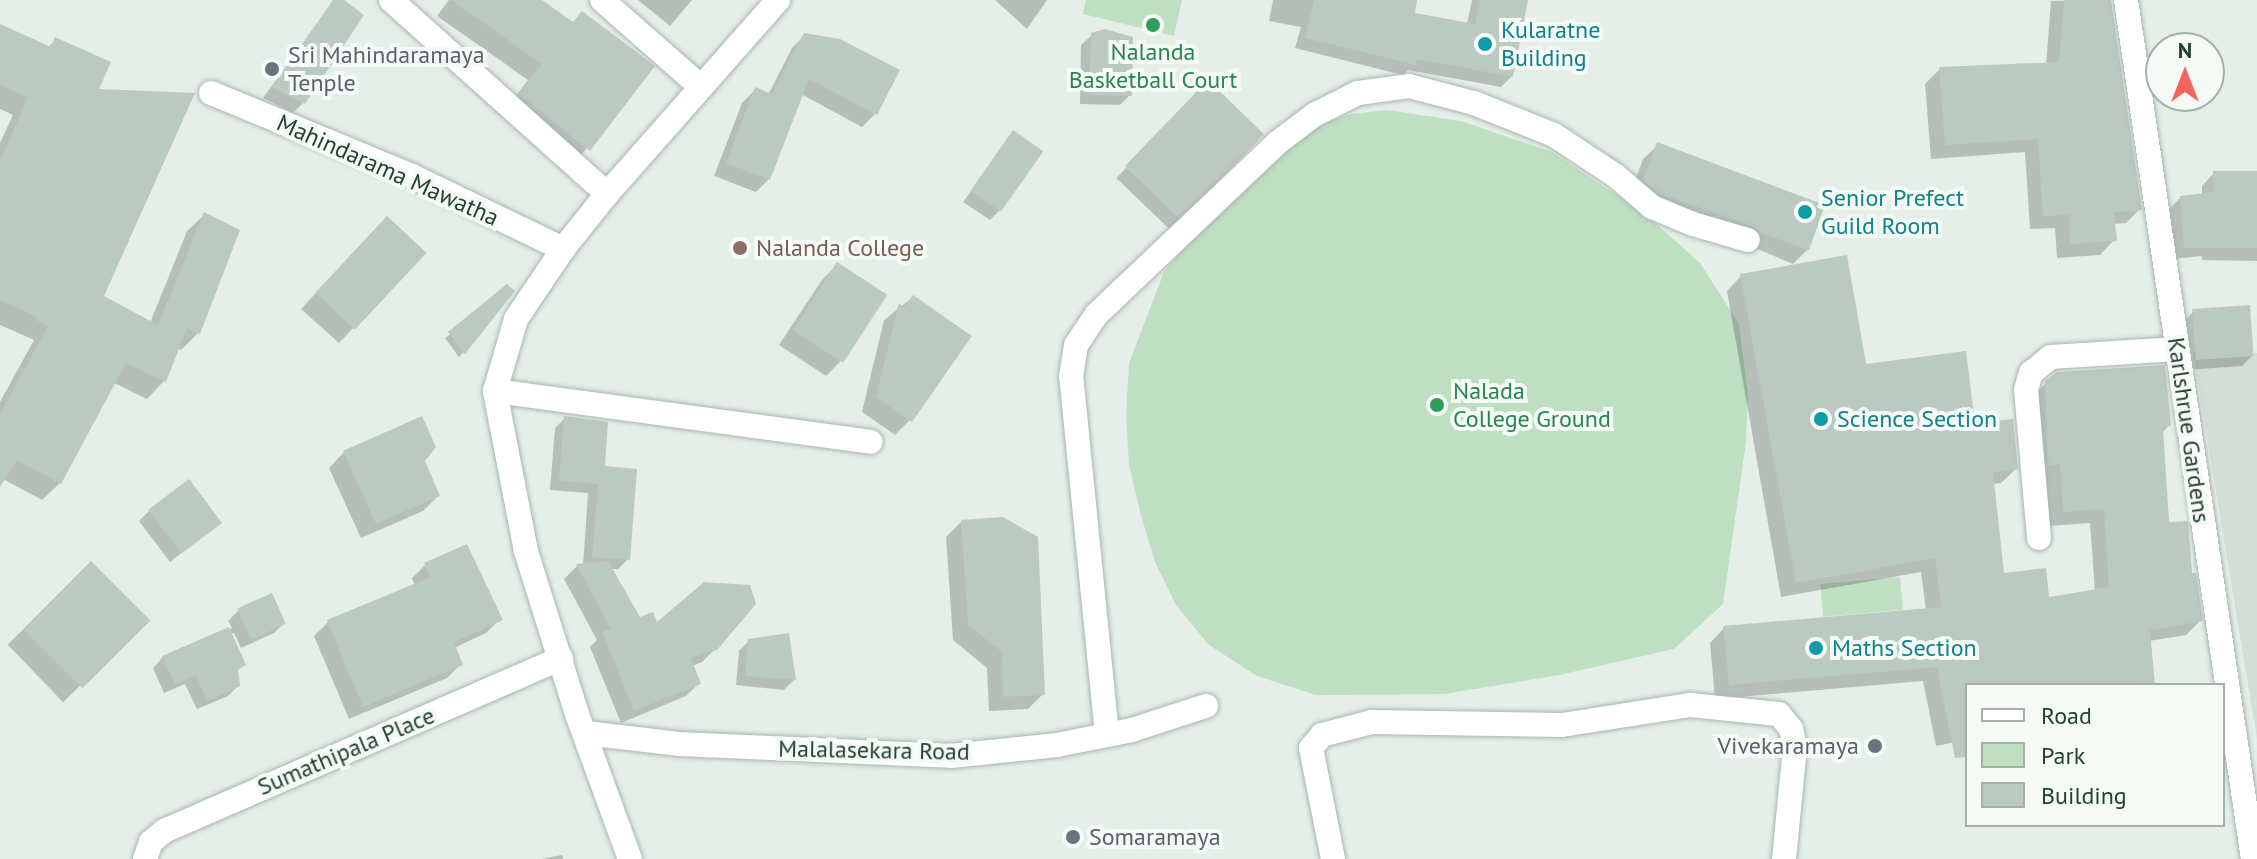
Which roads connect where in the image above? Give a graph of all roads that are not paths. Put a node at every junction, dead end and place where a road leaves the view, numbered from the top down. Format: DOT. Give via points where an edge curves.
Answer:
graph roads {
  1 [pos="391,0"];
  2 [pos="602,0"];
  3 [pos="778,0"];
  4 [pos="2126,0"];
  5 [pos="701,87"];
  6 [pos="211,93"];
  7 [pos="607,194"];
  8 [pos="1748,240"];
  9 [pos="563,249"];
  10 [pos="2177,349"];
  11 [pos="495,391"];
  12 [pos="871,442"];
  13 [pos="2039,538"];
  14 [pos="561,658"];
  15 [pos="1206,706"];
  16 [pos="586,733"];
  17 [pos="1107,735"];
  18 [pos="145,859"];
  19 [pos="630,859"];
  20 [pos="1333,859"];
  21 [pos="1784,859"];
  22 [pos="2253,859"];
  1 -- 7 [label="street"];
  2 -- 5 [label="street"];
  3 -- 5 [label="street"];
  4 -- 10 [label="street, Karlshrue Gardens"];
  5 -- 7 [label="street"];
  6 -- 9 [label="street, Mahindarama Mawatha" via="412,176"];
  7 -- 9 [label="street"];
  8 -- 17 [label="street" via="1652,207 1554,135 1474,103 1409,86 1358,93 1314,115 1277,143 1096,315 1076,345 1071,377"];
  9 -- 11 [label="street" via="516,319"];
  10 -- 13 [label="street" via="2051,357 2031,373 2026,390"];
  10 -- 22 [label="street, Karlshrue Gardens"];
  11 -- 12 [label="street"];
  11 -- 14 [label="street" via="526,551"];
  14 -- 16 [label="street"];
  14 -- 18 [label="street, Sumathipala Place" via="164,831 151,842"];
  15 -- 17 [label="street, Malalasekara Road"];
  16 -- 17 [label="street, Malalasekara Road" via="679,744 951,756"];
  16 -- 19 [label="street"];
  20 -- 21 [label="street" via="1311,748 1322,735 1372,722 1562,725 1690,705 1779,714 1791,729 1795,747"];
}
